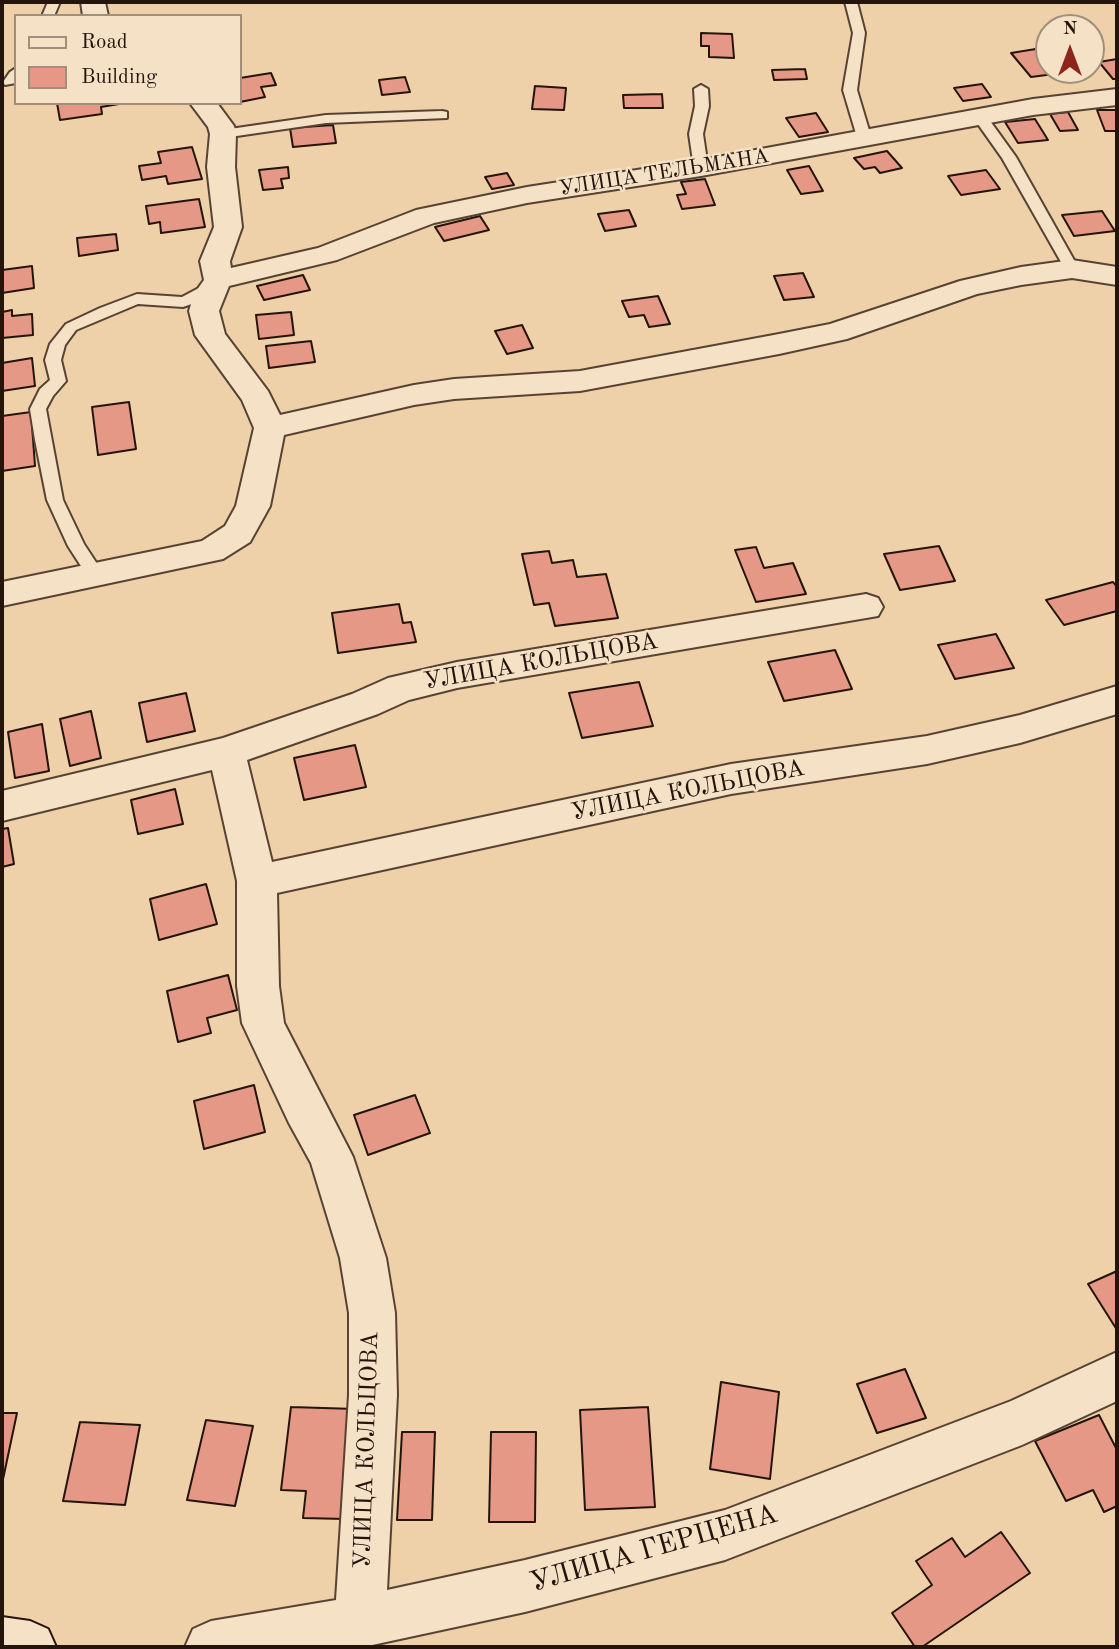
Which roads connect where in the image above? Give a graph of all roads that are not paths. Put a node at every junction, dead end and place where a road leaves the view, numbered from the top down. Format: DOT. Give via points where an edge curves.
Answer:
graph roads {
  1 [pos="851,2"];
  2 [pos="701,89"];
  3 [pos="1117,97"];
  4 [pos="205,105"];
  5 [pos="442,115"];
  6 [pos="980,117"];
  7 [pos="223,134"];
  8 [pos="864,137"];
  9 [pos="701,168"];
  10 [pos="1072,269"];
  11 [pos="1117,276"];
  12 [pos="219,281"];
  13 [pos="270,428"];
  14 [pos="96,576"];
  15 [pos="2,594"];
  16 [pos="866,607"];
  17 [pos="1117,700"];
  18 [pos="226,752"];
  19 [pos="2,806"];
  20 [pos="257,881"];
  21 [pos="1117,1376"];
  22 [pos="360,1622"];
  23 [pos="2,1643"];
  24 [pos="30,1647"];
  25 [pos="211,1647"];
  1 -- 8 [label="lane" via="859,33 850,90"];
  2 -- 9 [label="lane" via="696,134"];
  3 -- 6 [label="street, УЛИЦА ТЕЛЬМАНА"];
  4 -- 7 [label="street"];
  5 -- 7 [label="lane" via="326,119"];
  6 -- 8 [label="street, УЛИЦА ТЕЛЬМАНА"];
  6 -- 10 [label="lane" via="1009,157"];
  7 -- 12 [label="street" via="221,167 228,228 215,261"];
  8 -- 9 [label="street, УЛИЦА ТЕЛЬМАНА"];
  9 -- 12 [label="street, УЛИЦА ТЕЛЬМАНА" via="426,216 327,254"];
  10 -- 11 [label="street"];
  10 -- 13 [label="street" via="971,287 836,332 779,344 580,382 414,395"];
  12 -- 13 [label="street" via="204,312 210,335 257,398"];
  12 -- 14 [label="lane" via="183,302 137,299 105,311 71,327 58,344 53,360 58,382 38,409 41,430 55,500"];
  13 -- 14 [label="street" via="253,506 238,534 211,551"];
  14 -- 15 [label="street"];
  16 -- 18 [label="street, УЛИЦА КОЛЬЦOВА" via="457,674 401,688"];
  17 -- 20 [label="street, УЛИЦА КОЛЬЦОВА" via="950,745 731,779"];
  18 -- 19 [label="street"];
  18 -- 20 [label="street, УЛИЦА КОЛЬЦОВА"];
  20 -- 22 [label="street, УЛИЦА КОЛЬЦОВА" via="258,986 264,1023 331,1157 363,1258 372,1313 373,1395"];
  21 -- 22 [label="street, УЛИЦА ГЕРЦЕНА" via="1021,1421 725,1535"];
  22 -- 25 [label="street, УЛИЦА ГЕРЦЕНА"];
  23 -- 24 [label="street"];
}
